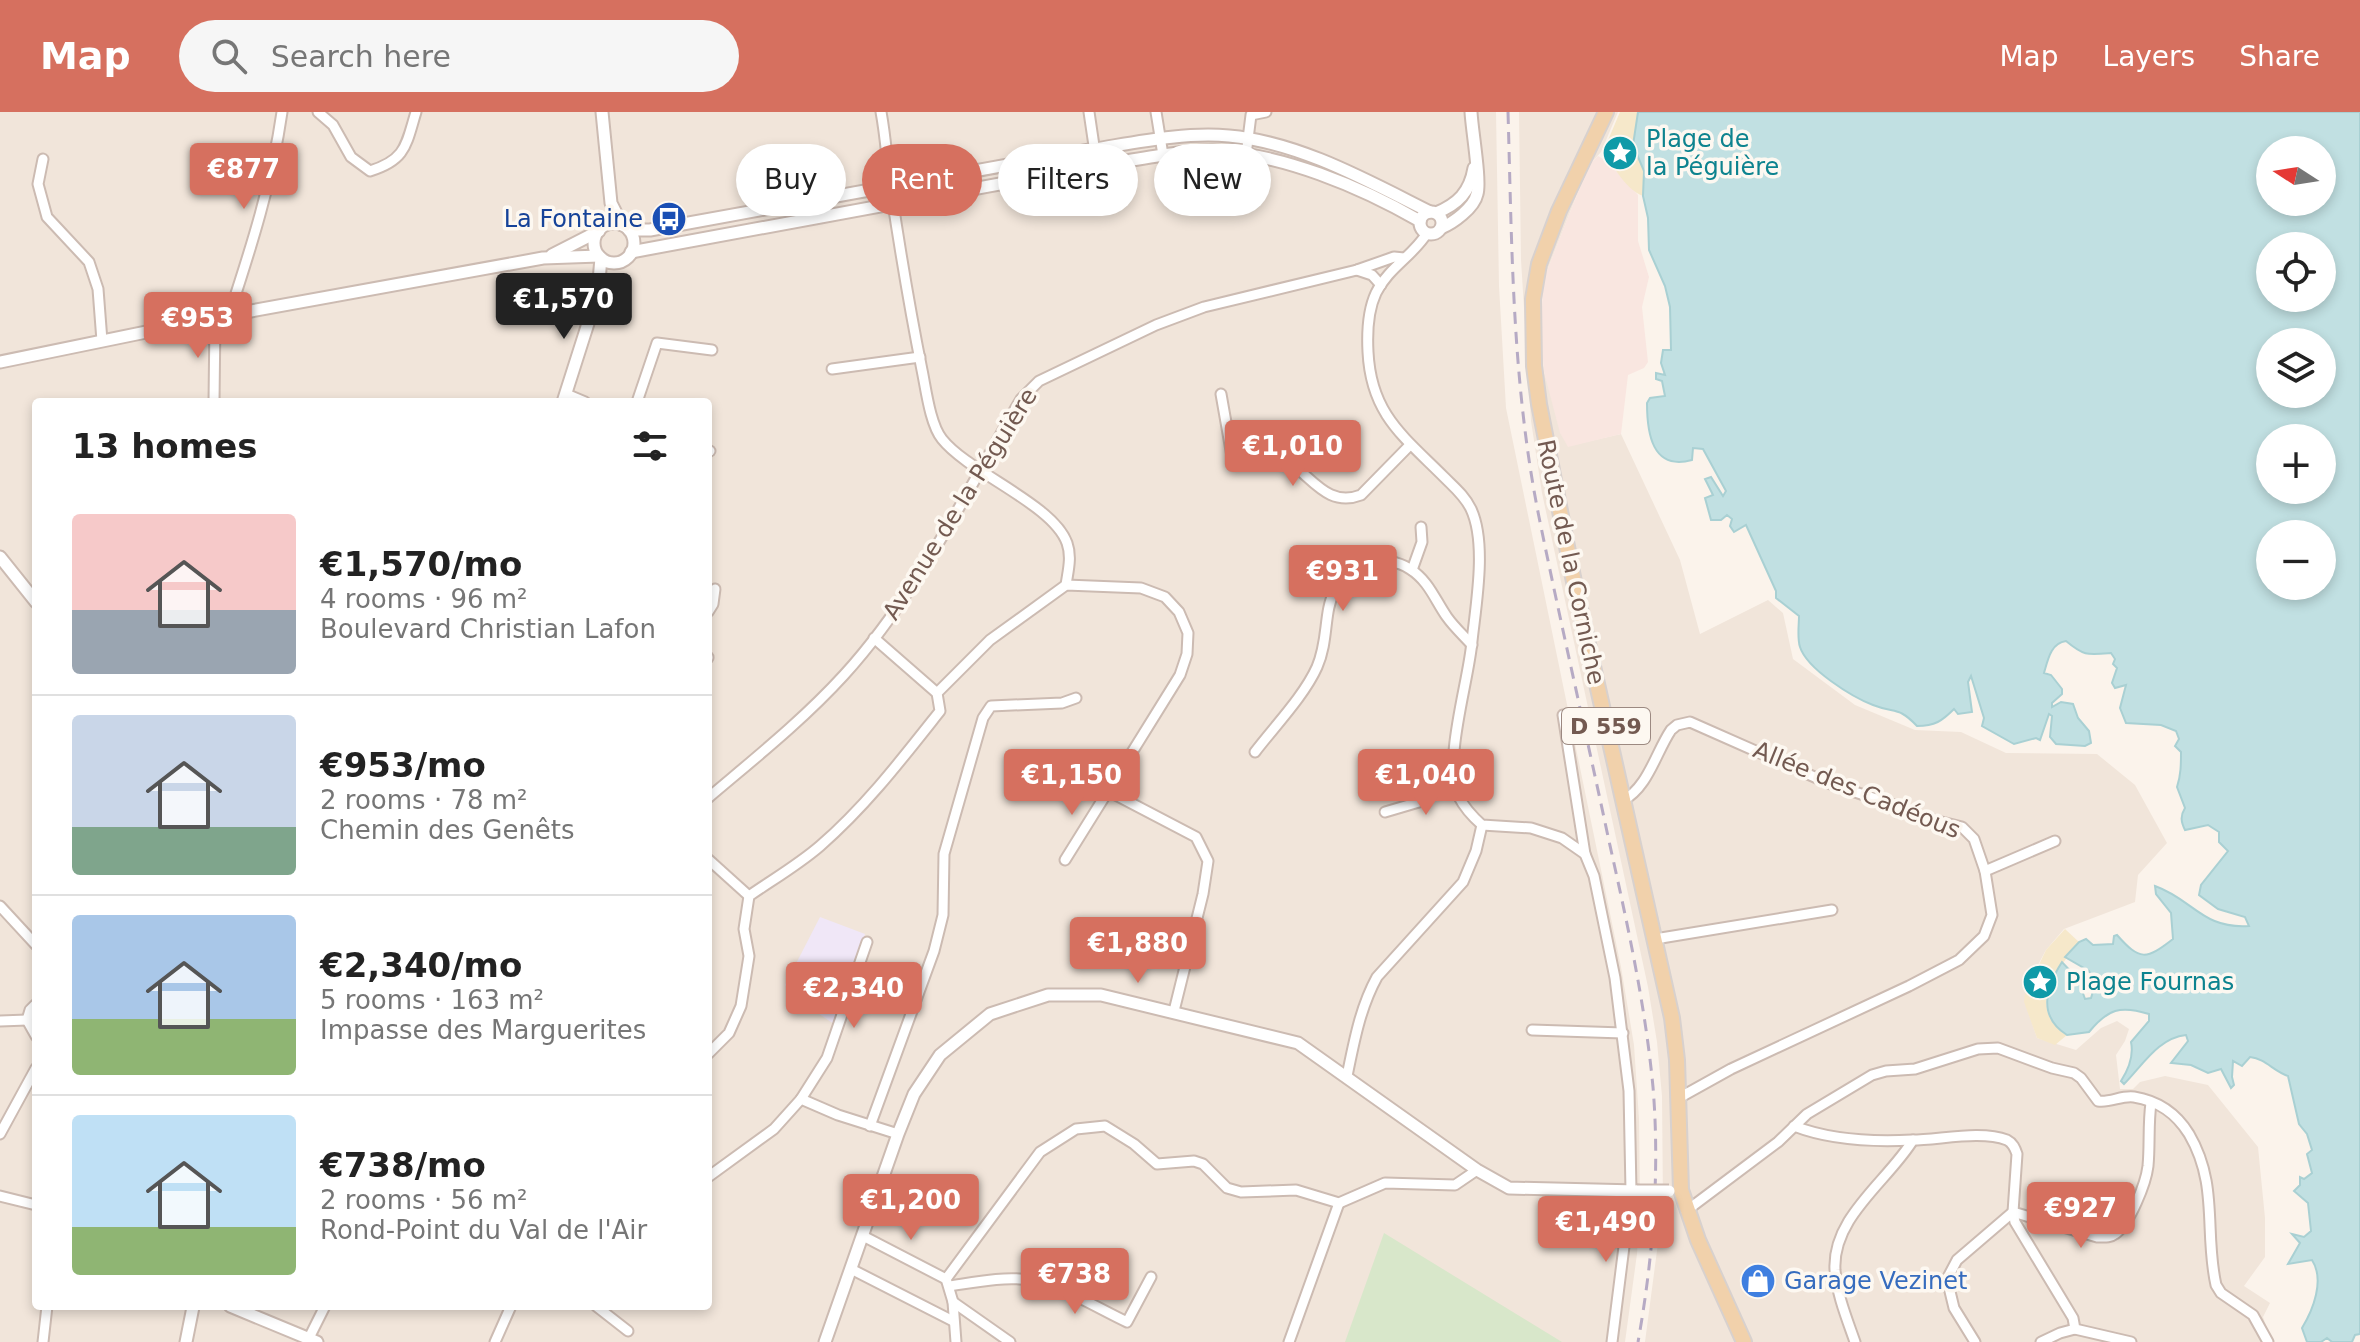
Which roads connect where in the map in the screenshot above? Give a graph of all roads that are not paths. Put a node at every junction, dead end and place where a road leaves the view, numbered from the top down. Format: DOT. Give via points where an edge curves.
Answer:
graph roads {
  1 [pos="282,112"];
  2 [pos="318,112"];
  3 [pos="416,112"];
  4 [pos="602,112"];
  5 [pos="881,112"];
  6 [pos="1089,112"];
  7 [pos="1156,112"];
  8 [pos="1266,112"];
  9 [pos="1471,112"];
  10 [pos="1606,112"];
  11 [pos="1248,138"];
  12 [pos="1162,139"];
  13 [pos="885,144"];
  14 [pos="1094,144"];
  15 [pos="1128,144"];
  16 [pos="1162,144"];
  17 [pos="1247,144"];
  18 [pos="43,159"];
  19 [pos="1271,162"];
  20 [pos="1475,163"];
  21 [pos="862,191"];
  22 [pos="611,203"];
  23 [pos="862,211"];
  24 [pos="1433,212"];
  25 [pos="895,216"];
  26 [pos="1420,221"];
  27 [pos="625,227"];
  28 [pos="602,228"];
  29 [pos="1441,228"];
  30 [pos="1427,233"];
  31 [pos="631,252"];
  32 [pos="548,257"];
  33 [pos="600,257"];
  34 [pos="1404,258"];
  35 [pos="617,263"];
  36 [pos="1357,270"];
  37 [pos="1381,285"];
  38 [pos="598,292"];
  39 [pos="229,315"];
  40 [pos="215,318"];
  41 [pos="102,341"];
  42 [pos="712,350"];
  43 [pos="920,357"];
  44 [pos="0,362"];
  45 [pos="832,369"];
  46 [pos="1221,394"];
  47 [pos="214,398"];
  48 [pos="564,398"];
  49 [pos="638,398"];
  50 [pos="1410,445"];
  51 [pos="979,470"];
  52 [pos="1421,527"];
  53 [pos="0,557"];
  54 [pos="1412,570"];
  55 [pos="1066,585"];
  56 [pos="715,589"];
  57 [pos="32,597"];
  58 [pos="712,606"];
  59 [pos="874,638"];
  60 [pos="1472,645"];
  61 [pos="937,693"];
  62 [pos="1076,698"];
  63 [pos="1563,715"];
  64 [pos="1255,752"];
  65 [pos="1455,784"];
  66 [pos="1108,791"];
  67 [pos="712,795"];
  68 [pos="1622,801"];
  69 [pos="1385,812"];
  70 [pos="1482,825"];
  71 [pos="2055,841"];
  72 [pos="1585,854"];
  73 [pos="1065,860"];
  74 [pos="712,863"];
  75 [pos="1985,871"];
  76 [pos="749,896"];
  77 [pos="0,906"];
  78 [pos="1832,910"];
  79 [pos="1655,939"];
  80 [pos="32,941"];
  81 [pos="867,942"];
  82 [pos="32,1008"];
  83 [pos="1174,1011"];
  84 [pos="27,1020"];
  85 [pos="0,1021"];
  86 [pos="32,1029"];
  87 [pos="1532,1030"];
  88 [pos="1623,1033"];
  89 [pos="712,1050"];
  90 [pos="32,1075"];
  91 [pos="1347,1076"];
  92 [pos="801,1099"];
  93 [pos="1677,1099"];
  94 [pos="2151,1103"];
  95 [pos="870,1126"];
  96 [pos="1794,1126"];
  97 [pos="0,1134"];
  98 [pos="898,1134"];
  99 [pos="1913,1140"];
  100 [pos="1477,1170"];
  101 [pos="712,1174"];
  102 [pos="1634,1191"];
  103 [pos="1675,1191"];
  104 [pos="0,1196"];
  105 [pos="1339,1203"];
  106 [pos="32,1204"];
  107 [pos="1686,1211"];
  108 [pos="2013,1212"];
  109 [pos="863,1236"];
  110 [pos="851,1269"];
  111 [pos="1151,1277"];
  112 [pos="948,1283"];
  113 [pos="953,1302"];
  114 [pos="47,1310"];
  115 [pos="195,1310"];
  116 [pos="240,1310"];
  117 [pos="324,1310"];
  118 [pos="509,1310"];
  119 [pos="601,1310"];
  120 [pos="953,1321"];
  121 [pos="2075,1329"];
  122 [pos="628,1331"];
  123 [pos="313,1340"];
  124 [pos="43,1342"];
  125 [pos="186,1342"];
  126 [pos="495,1342"];
  127 [pos="825,1342"];
  128 [pos="956,1342"];
  129 [pos="1010,1342"];
  130 [pos="1289,1342"];
  131 [pos="1612,1342"];
  132 [pos="1744,1342"];
  133 [pos="1855,1342"];
  134 [pos="1975,1342"];
  135 [pos="2041,1342"];
  136 [pos="2131,1342"];
  137 [pos="2268,1342"];
  1 -- 39 [label="street" via="272,171"];
  2 -- 3 [label="street" via="333,125 351,157 370,171 404,151"];
  4 -- 22 [label="street"];
  5 -- 13 [label="street"];
  6 -- 14 [label="street"];
  7 -- 12 [label="street"];
  8 -- 11 [label="street" via="1251,115"];
  9 -- 20 [label="street"];
  10 -- 68 [label="main road, Route de la Corniche / D 559" via="1539,264 1533,299 1534,366"];
  11 -- 12 [label="street"];
  11 -- 17 [label="street"];
  11 -- 24 [label="street" via="1309,156"];
  12 -- 15 [label="street"];
  12 -- 16 [label="street"];
  18 -- 41 [label="street" via="38,184 47,217 89,262 98,289"];
  19 -- 26 [label="street" via="1347,184"];
  20 -- 24 [label="street" via="1460,200"];
  20 -- 29 [label="street" via="1477,196"];
  21 -- 27 [label="street" via="650,230"];
  22 -- 27 [label="street"];
  22 -- 28 [label="street"];
  23 -- 31 [label="street"];
  24 -- 26 [label="street"];
  24 -- 29 [label="street" via="1441,218"];
  25 -- 43 [label="street"];
  26 -- 30 [label="street"];
  27 -- 28 [label="street"];
  27 -- 31 [label="street" via="634,241"];
  28 -- 32 [label="street"];
  28 -- 33 [label="street" via="594,243"];
  29 -- 30 [label="street"];
  30 -- 34 [label="street"];
  31 -- 35 [label="street"];
  32 -- 33 [label="street"];
  32 -- 39 [label="street"];
  33 -- 35 [label="street"];
  33 -- 38 [label="street"];
  34 -- 36 [label="street, Avenue de la Péguière"];
  34 -- 37 [label="street"];
  35 -- 38 [label="street"];
  36 -- 37 [label="street"];
  36 -- 51 [label="street, Avenue de la Péguière" via="1204,307 1039,381 1021,399"];
  37 -- 50 [label="street" via="1370,314 1369,370 1377,400"];
  38 -- 48 [label="street"];
  39 -- 40 [label="street"];
  40 -- 41 [label="street"];
  40 -- 47 [label="street"];
  41 -- 44 [label="street"];
  42 -- 49 [label="street" via="657,343"];
  43 -- 45 [label="street"];
  43 -- 51 [label="street" via="941,438"];
  46 -- 50 [label="street" via="1233,462 1274,456 1316,486 1342,497 1361,495"];
  50 -- 60 [label="street" via="1464,496 1475,518 1479,547"];
  51 -- 55 [label="street" via="1055,524 1067,541"];
  51 -- 59 [label="street, Avenue de la Péguière" via="922,569"];
  52 -- 54 [label="street" via="1422,542"];
  53 -- 57 [label="street"];
  54 -- 60 [label="street"];
  54 -- 64 [label="street" via="1383,561 1338,585 1327,607 1317,668"];
  55 -- 61 [label="street" via="990,640"];
  55 -- 66 [label="street" via="1141,588 1165,597 1188,633 1180,675"];
  56 -- 58 [label="street"];
  59 -- 61 [label="street"];
  59 -- 67 [label="street, Avenue de la Péguière" via="785,733"];
  60 -- 65 [label="street" via="1455,745"];
  61 -- 76 [label="street" via="940,711 881,786 817,848"];
  62 -- 95 [label="street" via="991,706 983,718 944,854 943,915 934,951"];
  63 -- 72 [label="street"];
  65 -- 69 [label="street"];
  65 -- 70 [label="street"];
  66 -- 73 [label="street"];
  66 -- 83 [label="street" via="1196,837 1208,861"];
  68 -- 75 [label="street, Allée des Cadéous" via="1649,772 1671,730 1690,722 1828,783 1962,827 1974,839"];
  68 -- 79 [label="main road, Route de la Corniche / D 559"];
  70 -- 72 [label="street" via="1547,832"];
  70 -- 91 [label="street" via="1463,882 1377,977 1364,1006"];
  71 -- 75 [label="street"];
  72 -- 88 [label="street" via="1594,876"];
  74 -- 76 [label="street"];
  75 -- 93 [label="street, Allée des Cadéous" via="1992,915 1984,936 1966,955"];
  76 -- 89 [label="street" via="744,929 749,956 741,1006 729,1033"];
  77 -- 80 [label="street"];
  78 -- 79 [label="street"];
  79 -- 93 [label="main road, Route de la Corniche / D 559" via="1672,1018"];
  81 -- 92 [label="street" via="827,1058"];
  82 -- 84 [label="street"];
  83 -- 91 [label="street" via="1298,1043"];
  83 -- 98 [label="street" via="1101,995 1048,995 990,1014 940,1055 914,1094"];
  84 -- 85 [label="street"];
  84 -- 86 [label="street"];
  87 -- 88 [label="street"];
  88 -- 102 [label="street"];
  90 -- 97 [label="street"];
  91 -- 100 [label="street"];
  92 -- 95 [label="street"];
  92 -- 101 [label="street" via="774,1129"];
  93 -- 103 [label="main road, Route de la Corniche / D 559"];
  94 -- 96 [label="street" via="2135,1097 2098,1101 2074,1073 1993,1047 1872,1075"];
  94 -- 108 [label="street" via="2148,1167 2140,1195 2117,1233 2097,1237"];
  94 -- 137 [label="street" via="2180,1120 2205,1167 2216,1285 2253,1315"];
  95 -- 98 [label="street"];
  96 -- 99 [label="street" via="1839,1138"];
  96 -- 107 [label="street"];
  98 -- 109 [label="street"];
  99 -- 108 [label="street" via="2007,1140 2017,1154"];
  99 -- 133 [label="street" via="1841,1237 1835,1274"];
  100 -- 102 [label="street" via="1509,1188"];
  100 -- 105 [label="street" via="1455,1185 1385,1183"];
  102 -- 103 [label="street, bridge"];
  102 -- 131 [label="street"];
  103 -- 107 [label="main road, Route de la Corniche / D 559"];
  104 -- 106 [label="street"];
  105 -- 112 [label="street" via="1296,1190 1241,1192 1227,1188 1194,1161 1157,1164 1105,1126 1076,1129 1040,1152"];
  105 -- 130 [label="street"];
  107 -- 132 [label="main road, Route de la Corniche / D 559"];
  108 -- 121 [label="street"];
  108 -- 134 [label="street" via="1957,1260 1947,1279 1954,1308"];
  109 -- 110 [label="street"];
  109 -- 112 [label="street"];
  110 -- 120 [label="street"];
  110 -- 127 [label="street"];
  111 -- 112 [label="street" via="1127,1322 1030,1280"];
  112 -- 113 [label="street"];
  113 -- 120 [label="street"];
  113 -- 129 [label="street"];
  114 -- 124 [label="street"];
  115 -- 125 [label="street"];
  116 -- 123 [label="street"];
  117 -- 123 [label="street"];
  118 -- 126 [label="street"];
  119 -- 122 [label="street"];
  120 -- 128 [label="street"];
  121 -- 135 [label="street"];
  121 -- 136 [label="street"];
}
